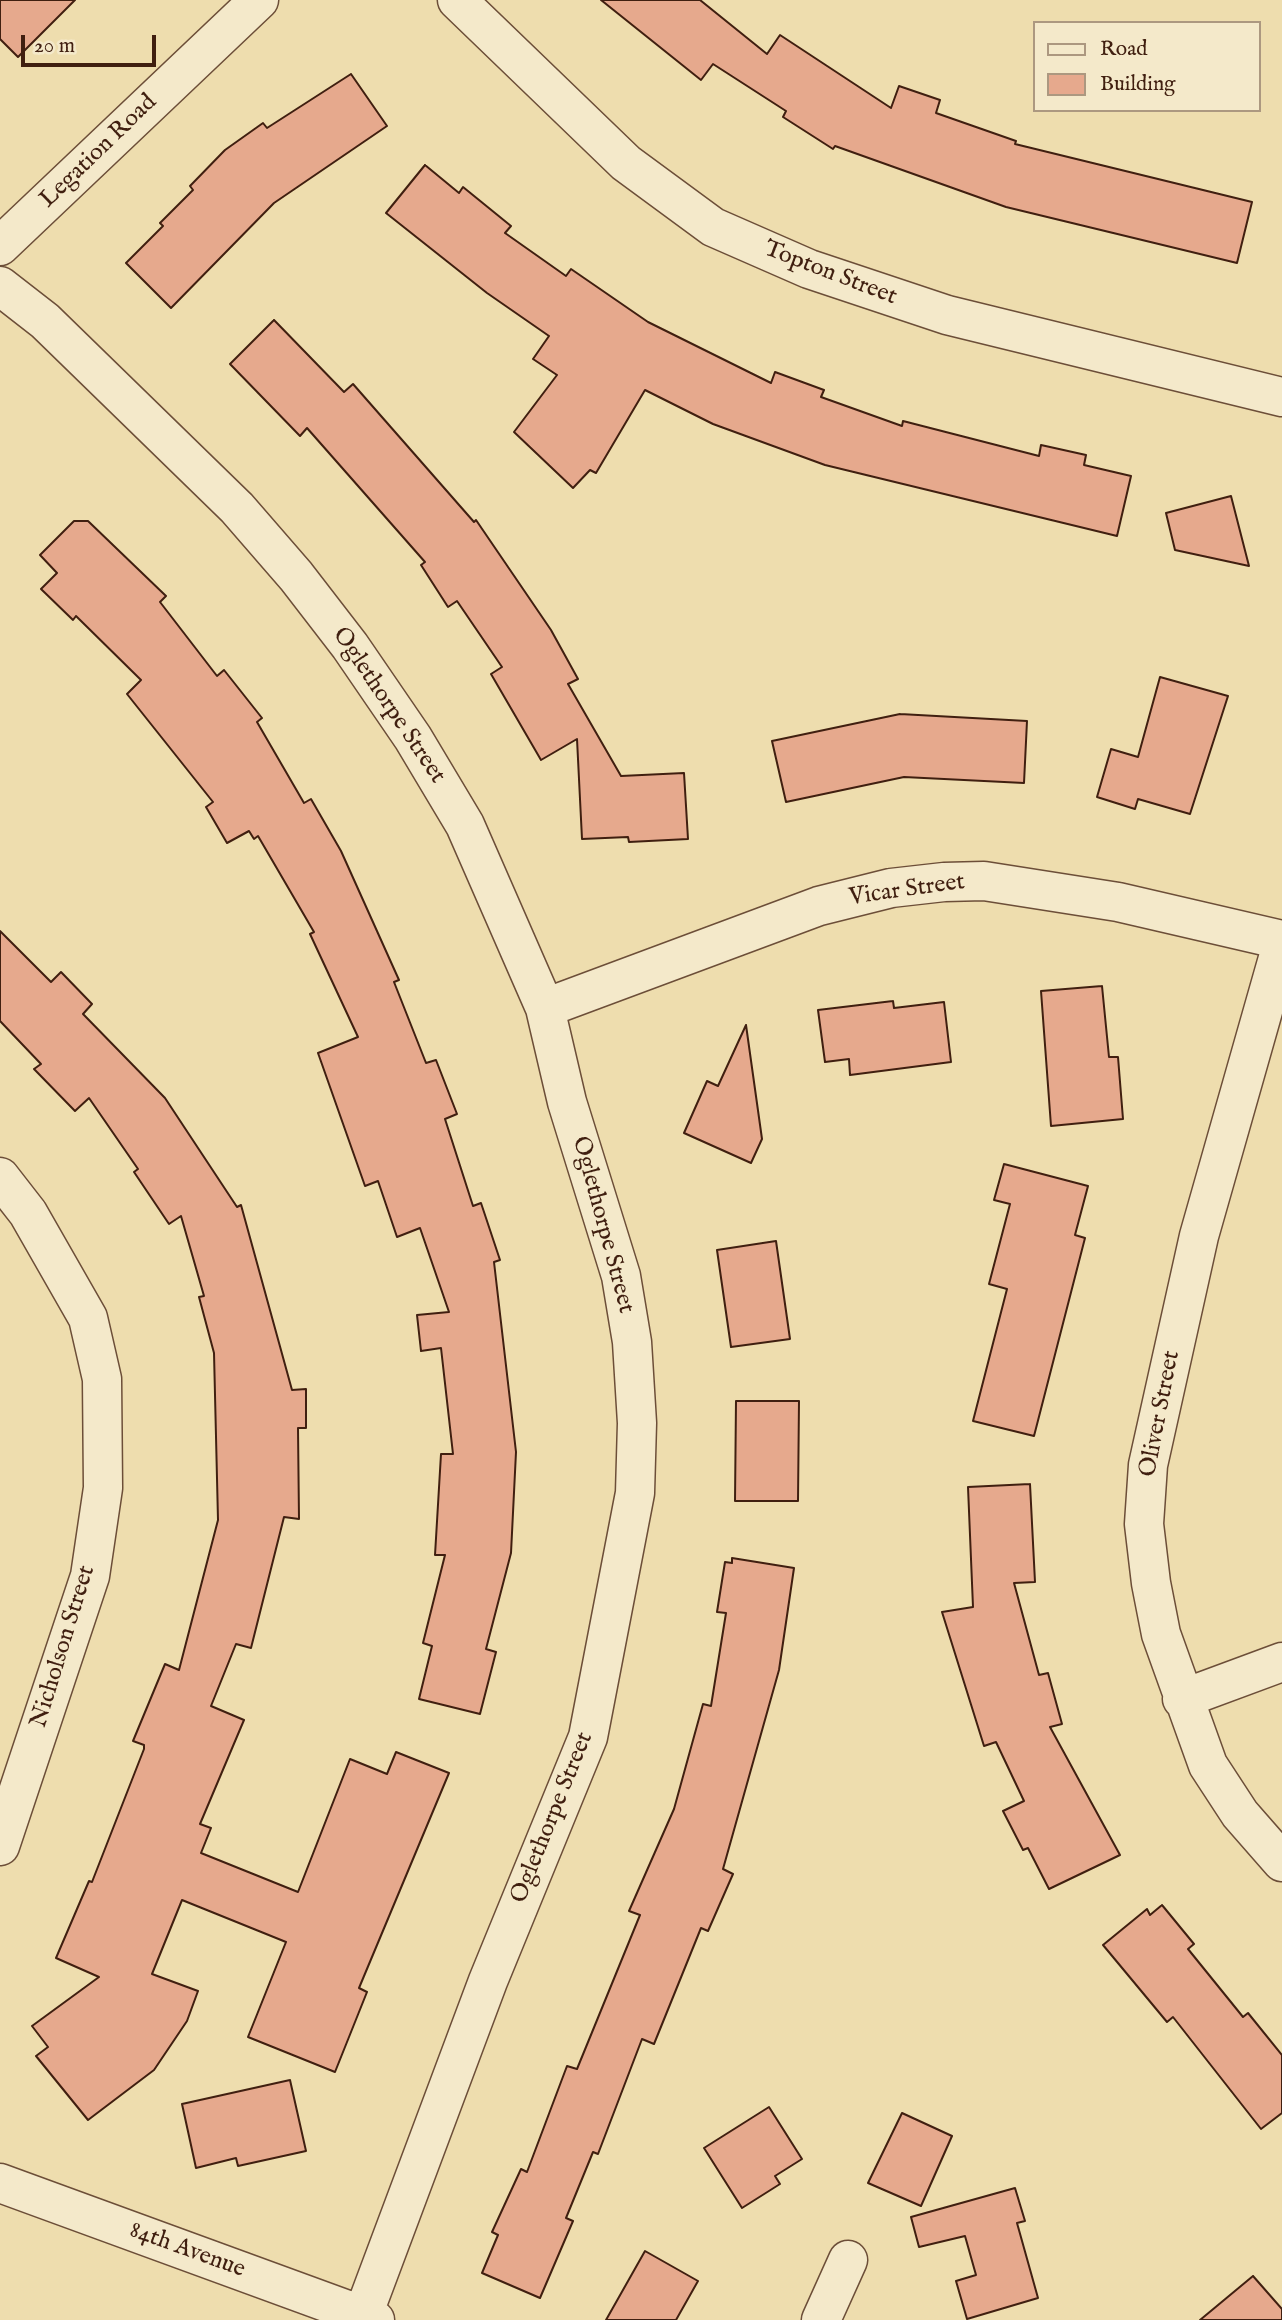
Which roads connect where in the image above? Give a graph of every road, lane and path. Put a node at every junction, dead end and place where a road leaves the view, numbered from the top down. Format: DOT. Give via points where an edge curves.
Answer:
graph roads {
  1 [pos="259,0"];
  2 [pos="457,0"];
  3 [pos="0,246"];
  4 [pos="0,285"];
  5 [pos="1282,397"];
  6 [pos="1282,942"];
  7 [pos="545,1008"];
  8 [pos="0,1177"];
  9 [pos="1282,1662"];
  10 [pos="1182,1699"];
  11 [pos="0,1846"];
  12 [pos="1282,1862"];
  13 [pos="0,2183"];
  14 [pos="848,2260"];
  15 [pos="369,2318"];
  16 [pos="821,2320"];
  1 -- 3 [label="street, Legation Road"];
  2 -- 5 [label="street, Topton Street" via="626,163 713,226 809,269 947,315"];
  4 -- 7 [label="street, Oglethorpe Street" via="45,321 237,508 350,646 465,825"];
  6 -- 7 [label="street, Vicar Street" via="1118,902 984,881 944,882 891,888 819,906"];
  6 -- 10 [label="street, Oliver Street" via="1199,1236 1148,1465 1144,1524 1151,1583 1161,1634"];
  7 -- 15 [label="street, Oglethorpe Street" via="567,1101 621,1276 632,1342 635,1493 589,1737 488,1981"];
  8 -- 11 [label="street, Nicholson Street" via="28,1213 88,1318 102,1379 103,1461 90,1576"];
  9 -- 10 [label="street"];
  10 -- 12 [label="street, Oliver Street" via="1208,1765 1240,1814"];
  13 -- 15 [label="street, 84th Avenue"];
  14 -- 16 [label="street"];
}
